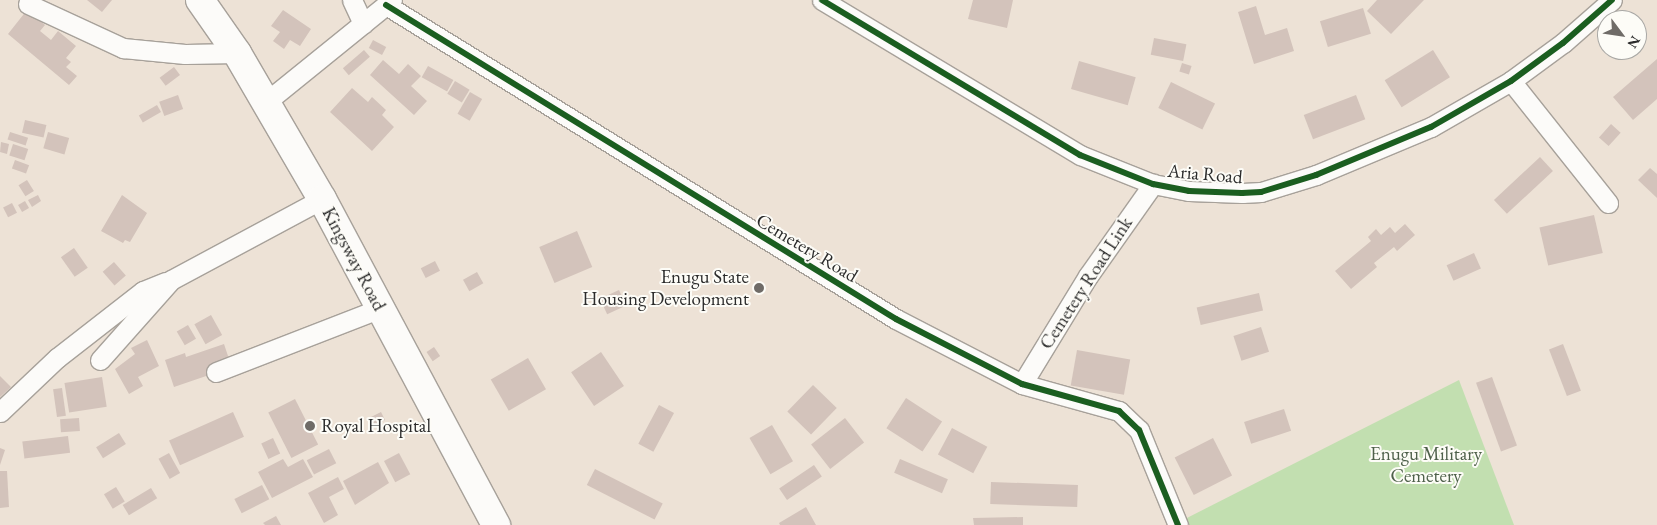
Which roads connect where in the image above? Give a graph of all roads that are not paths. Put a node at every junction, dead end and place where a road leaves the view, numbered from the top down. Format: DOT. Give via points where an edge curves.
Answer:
graph roads {
  1 [pos="200,0"];
  2 [pos="352,0"];
  3 [pos="822,0"];
  4 [pos="1612,0"];
  5 [pos="389,3"];
  6 [pos="28,4"];
  7 [pos="363,24"];
  8 [pos="237,53"];
  9 [pos="1511,81"];
  10 [pos="266,102"];
  11 [pos="1153,184"];
  12 [pos="322,199"];
  13 [pos="1608,203"];
  14 [pos="171,280"];
  15 [pos="381,308"];
  16 [pos="100,360"];
  17 [pos="216,372"];
  18 [pos="1022,384"];
  19 [pos="0,412"];
  20 [pos="496,525"];
  21 [pos="1178,525"];
  1 -- 8 [label="main road, Kingsway Road"];
  2 -- 7 [label="street"];
  3 -- 11 [label="street, Aria Road" via="1080,155"];
  4 -- 9 [label="street, Aria Road" via="1563,43"];
  5 -- 7 [label="street"];
  5 -- 18 [label="street, Cemetery Road" via="896,319"];
  6 -- 8 [label="street" via="123,48 185,54"];
  7 -- 10 [label="street"];
  8 -- 10 [label="main road, Kingsway Road"];
  9 -- 11 [label="street, Aria Road" via="1431,127 1355,160 1261,192 1189,191"];
  9 -- 13 [label="street"];
  10 -- 12 [label="main road, Kingsway Road"];
  11 -- 18 [label="street, Cemetery Road Link" via="1088,276"];
  12 -- 14 [label="street"];
  12 -- 15 [label="main road, Kingsway Road"];
  14 -- 16 [label="street"];
  14 -- 19 [label="street" via="144,291 124,306 57,358"];
  15 -- 17 [label="street"];
  15 -- 20 [label="main road, Kingsway Road"];
  18 -- 21 [label="street, Cemetery Road" via="1119,411 1128,417 1139,430"];
}
